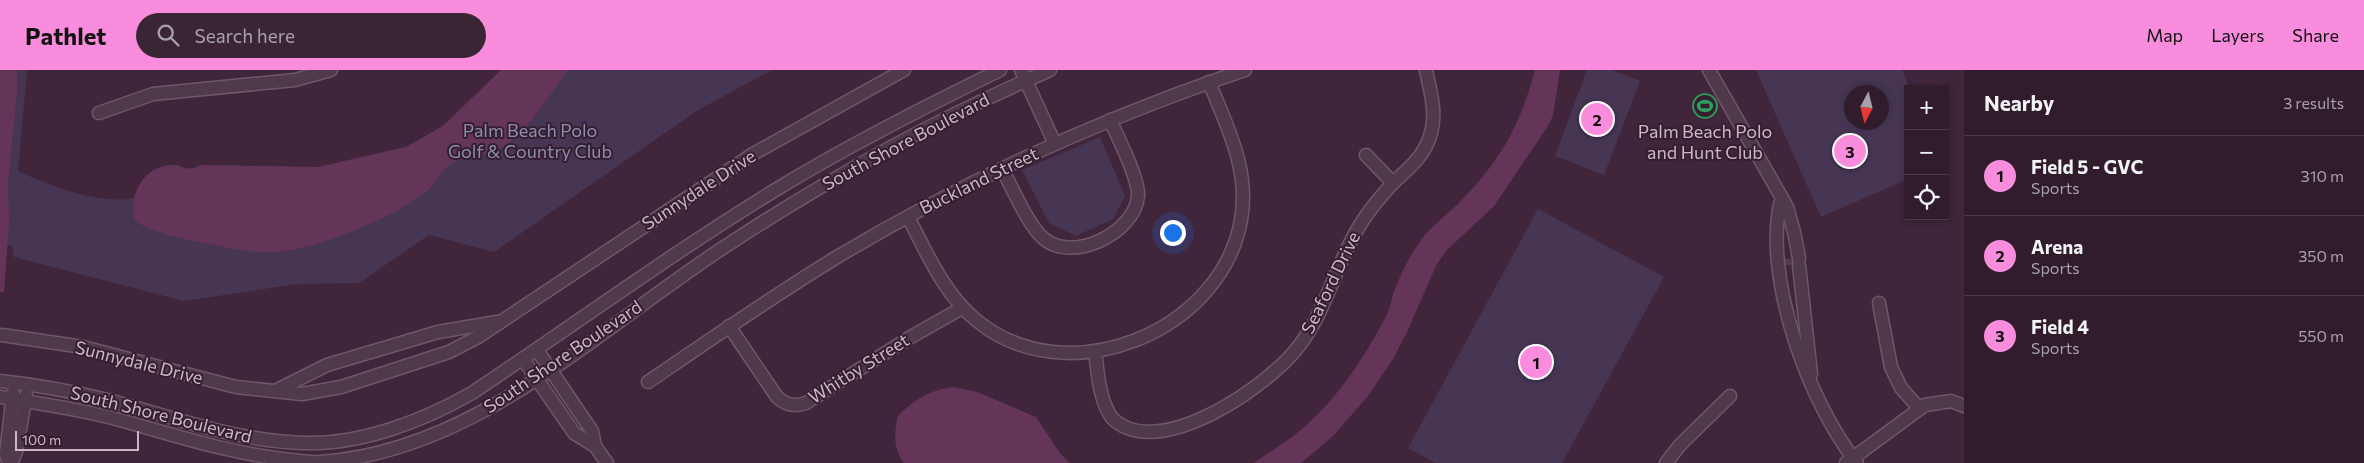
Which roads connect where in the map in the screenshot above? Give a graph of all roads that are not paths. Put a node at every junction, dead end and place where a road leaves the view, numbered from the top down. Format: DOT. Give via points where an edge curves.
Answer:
graph roads {
  1 [pos="331,70"];
  2 [pos="904,70"];
  3 [pos="1000,70"];
  4 [pos="1050,70"];
  5 [pos="1245,70"];
  6 [pos="1426,70"];
  7 [pos="1709,70"];
  8 [pos="1023,75"];
  9 [pos="1209,82"];
  10 [pos="99,113"];
  11 [pos="1110,120"];
  12 [pos="1055,144"];
  13 [pos="1366,155"];
  14 [pos="1002,169"];
  15 [pos="1394,183"];
  16 [pos="1776,190"];
  17 [pos="1780,204"];
  18 [pos="908,217"];
  19 [pos="1792,262"];
  20 [pos="1879,303"];
  21 [pos="962,308"];
  22 [pos="502,321"];
  23 [pos="729,326"];
  24 [pos="1791,326"];
  25 [pos="1,335"];
  26 [pos="536,350"];
  27 [pos="1095,352"];
  28 [pos="523,360"];
  29 [pos="552,369"];
  30 [pos="537,378"];
  31 [pos="0,381"];
  32 [pos="648,382"];
  33 [pos="1812,382"];
  34 [pos="14,383"];
  35 [pos="27,384"];
  36 [pos="277,390"];
  37 [pos="1730,396"];
  38 [pos="6,398"];
  39 [pos="26,401"];
  40 [pos="1964,406"];
  41 [pos="1919,408"];
  42 [pos="305,444"];
  43 [pos="595,446"];
  44 [pos="1852,461"];
  45 [pos="296,462"];
  46 [pos="10,463"];
  47 [pos="319,463"];
  48 [pos="607,463"];
  49 [pos="1666,463"];
  1 -- 10 [label="street" via="286,81 153,94"];
  2 -- 22 [label="street, Sunnydale Drive" via="753,154"];
  3 -- 26 [label="street, South Shore Boulevard" via="890,125 777,188"];
  4 -- 8 [label="street, South Shore Boulevard"];
  5 -- 9 [label="street, Buckland Street"];
  6 -- 15 [label="street, Seaford Drive" via="1434,106 1432,132 1419,159"];
  7 -- 16 [label="street"];
  8 -- 12 [label="street"];
  8 -- 29 [label="street, South Shore Boulevard" via="789,205 728,244"];
  9 -- 11 [label="street, Buckland Street"];
  9 -- 27 [label="street" via="1234,144 1243,181 1242,219 1233,249 1214,282 1188,310 1128,342"];
  11 -- 12 [label="street, Buckland Street"];
  11 -- 14 [label="street" via="1136,182 1136,208 1120,229 1086,246 1066,248 1042,238"];
  12 -- 14 [label="street, Buckland Street"];
  13 -- 15 [label="street"];
  14 -- 18 [label="street, Buckland Street"];
  15 -- 27 [label="street, Seaford Drive" via="1359,226 1321,311 1299,346 1237,405 1215,418 1160,440 1129,434 1115,422 1105,405"];
  16 -- 17 [label="street"];
  16 -- 19 [label="street" via="1787,207 1794,232"];
  17 -- 19 [label="street"];
  17 -- 24 [label="street" via="1776,243"];
  18 -- 21 [label="street" via="944,283"];
  18 -- 23 [label="street, Buckland Street"];
  19 -- 24 [label="street"];
  19 -- 33 [label="street"];
  20 -- 41 [label="street" via="1891,368 1901,388"];
  21 -- 23 [label="street, Whitby Street" via="806,402 794,406 778,397"];
  21 -- 27 [label="street" via="992,332 1027,348 1064,354"];
  22 -- 36 [label="street, Sunnydale Drive" via="438,332 327,365"];
  22 -- 36 [label="street, Sunnydale Drive" via="449,352 341,387 302,394"];
  23 -- 32 [label="street, Buckland Street"];
  24 -- 33 [label="street" via="1800,358"];
  25 -- 36 [label="street, Sunnydale Drive" via="98,350 236,387"];
  26 -- 28 [label="street, South Shore Boulevard"];
  26 -- 29 [label="street"];
  28 -- 30 [label="street"];
  28 -- 42 [label="street, South Shore Boulevard" via="450,406 412,422 362,436"];
  29 -- 30 [label="street, South Shore Boulevard"];
  29 -- 43 [label="street" via="592,431"];
  30 -- 43 [label="street" via="574,433"];
  30 -- 47 [label="street, South Shore Boulevard" via="462,423 431,437 390,450"];
  31 -- 34 [label="street, South Shore Boulevard"];
  33 -- 44 [label="street"];
  34 -- 35 [label="street, South Shore Boulevard"];
  34 -- 38 [label="street"];
  35 -- 39 [label="street"];
  35 -- 42 [label="street, South Shore Boulevard" via="86,395 226,433"];
  37 -- 49 [label="street"];
  38 -- 39 [label="street, South Shore Boulevard"];
  38 -- 46 [label="street" via="6,454"];
  39 -- 45 [label="street, South Shore Boulevard" via="91,412 230,451"];
  39 -- 46 [label="street" via="16,452"];
  40 -- 41 [label="street" via="1944,401"];
  41 -- 44 [label="street"];
  42 -- 45 [label="street"];
  42 -- 47 [label="street"];
  43 -- 48 [label="street"];
  45 -- 47 [label="street, South Shore Boulevard"];
}
